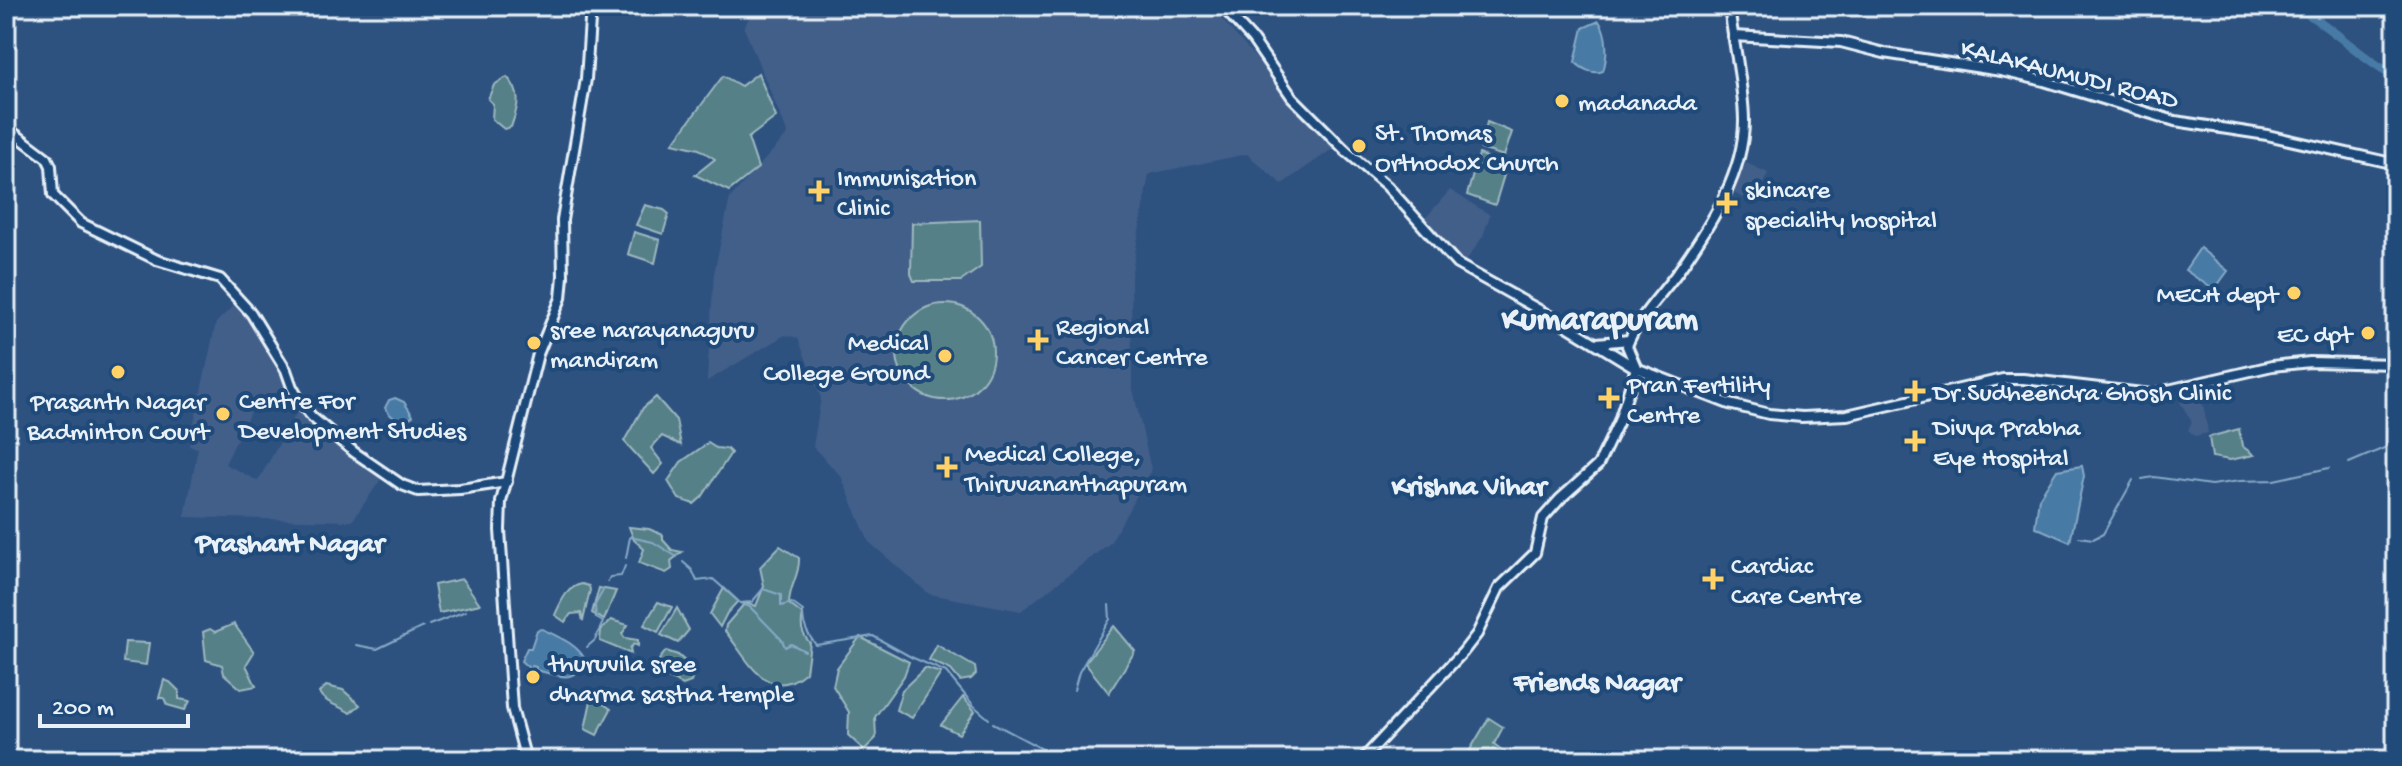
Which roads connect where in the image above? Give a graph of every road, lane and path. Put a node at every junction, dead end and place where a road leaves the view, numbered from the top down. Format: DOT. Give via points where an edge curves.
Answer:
graph roads {
  1 [pos="591,6"];
  2 [pos="1222,6"];
  3 [pos="1729,6"];
  4 [pos="1733,36"];
  5 [pos="6,127"];
  6 [pos="2396,164"];
  7 [pos="1629,340"];
  8 [pos="1597,343"];
  9 [pos="2396,364"];
  10 [pos="1636,368"];
  11 [pos="507,482"];
  12 [pos="526,760"];
  13 [pos="1362,760"];
  1 -- 11 [label="main road" via="586,79 562,220 561,298 538,354"];
  2 -- 8 [label="main road" via="1292,97 1387,186 1457,264"];
  3 -- 4 [label="main road"];
  4 -- 6 [label="main road, KALAKAUMUDI ROAD" via="1841,42 2001,71 2175,121"];
  4 -- 7 [label="main road" via="1744,120 1741,155 1693,249"];
  5 -- 11 [label="main road" via="47,158 53,195 81,223 157,260 220,279 251,313 312,417 354,452 418,491"];
  7 -- 8 [label="main road"];
  7 -- 10 [label="main road" via="1627,352"];
  8 -- 10 [label="main road"];
  9 -- 10 [label="main road" via="2272,366 2151,394 2003,379 1847,415 1802,417 1729,404"];
  10 -- 13 [label="main road" via="1598,465 1543,518 1535,553 1499,588 1469,645"];
  11 -- 12 [label="main road" via="500,530 512,708"];
}
